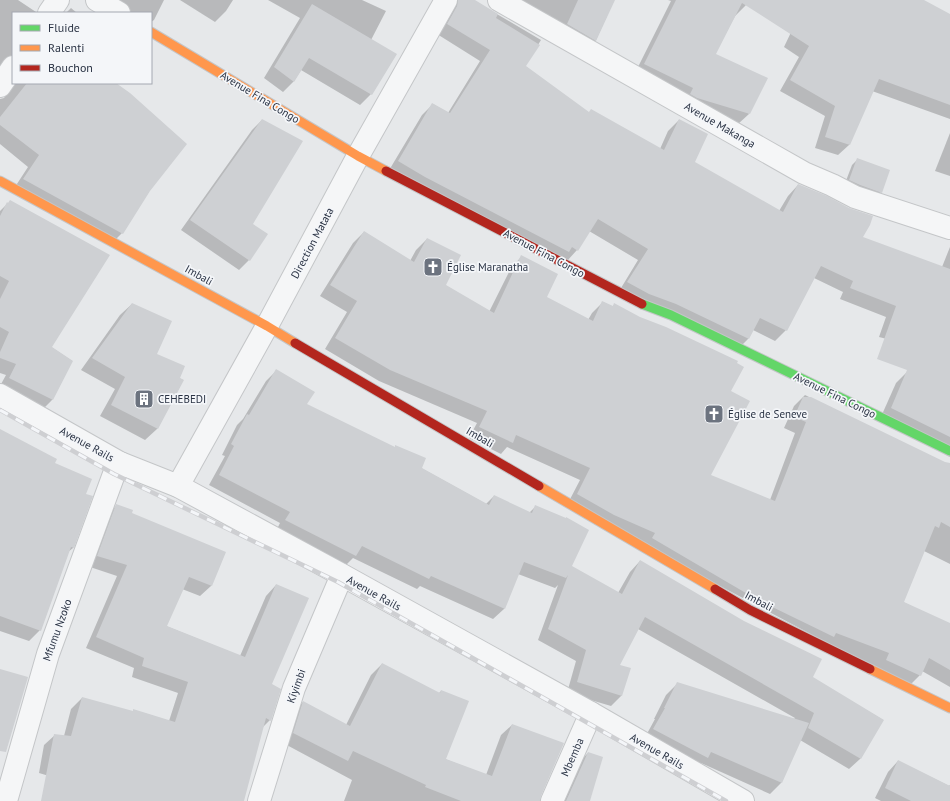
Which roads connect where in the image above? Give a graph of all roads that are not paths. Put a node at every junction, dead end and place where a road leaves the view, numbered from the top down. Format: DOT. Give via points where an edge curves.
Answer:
graph roads {
  1 [pos="58,0"];
  2 [pos="97,0"];
  3 [pos="446,0"];
  4 [pos="499,0"];
  5 [pos="50,12"];
  6 [pos="117,12"];
  7 [pos="152,33"];
  8 [pos="12,68"];
  9 [pos="0,86"];
  10 [pos="358,156"];
  11 [pos="0,181"];
  12 [pos="950,228"];
  13 [pos="267,326"];
  14 [pos="0,395"];
  15 [pos="950,451"];
  16 [pos="120,463"];
  17 [pos="178,486"];
  18 [pos="342,575"];
  19 [pos="950,708"];
  20 [pos="591,713"];
  21 [pos="6,801"];
  22 [pos="259,801"];
  23 [pos="552,801"];
  24 [pos="743,801"];
  1 -- 5 [label="street"];
  2 -- 6 [label="street"];
  3 -- 10 [label="street, Direction Matata"];
  4 -- 12 [label="street, Avenue Makanga" via="804,173 855,197"];
  7 -- 10 [label="street, Avenue Fina Congo"];
  8 -- 9 [label="street"];
  10 -- 13 [label="street, Direction Matata"];
  10 -- 15 [label="street, Avenue Fina Congo" via="644,305 671,315"];
  11 -- 13 [label="street, Imbali"];
  13 -- 17 [label="street, Direction Matata"];
  13 -- 19 [label="street, Imbali" via="750,610"];
  14 -- 16 [label="street, Avenue Rails"];
  16 -- 17 [label="street, Avenue Rails"];
  16 -- 21 [label="street, Mfumu Nzoko" via="48,654"];
  17 -- 18 [label="street, Avenue Rails"];
  18 -- 20 [label="street, Avenue Rails"];
  18 -- 22 [label="street, Kiyimbi" via="294,688"];
  20 -- 23 [label="street, Mbemba"];
  20 -- 24 [label="street, Avenue Rails"];
}
